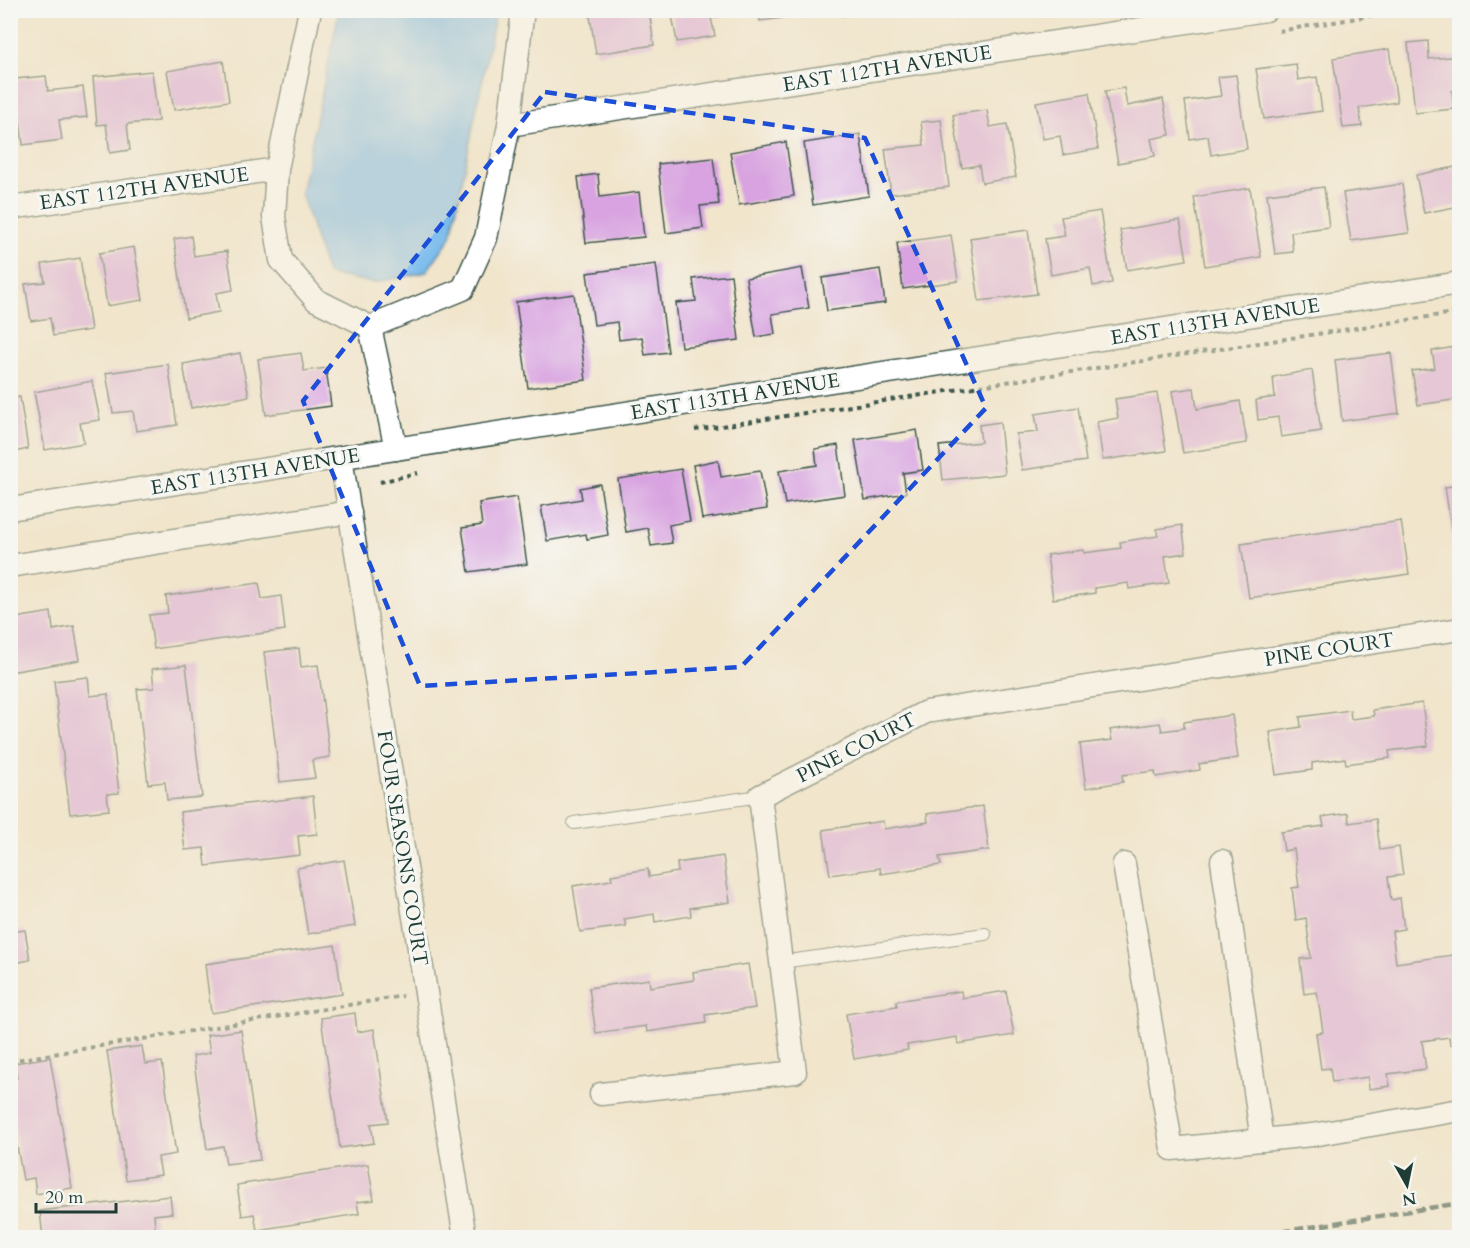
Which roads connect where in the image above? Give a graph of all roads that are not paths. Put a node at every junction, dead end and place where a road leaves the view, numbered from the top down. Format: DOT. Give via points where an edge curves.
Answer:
graph roads {
  1 [pos="310,10"];
  2 [pos="523,10"];
  3 [pos="1266,10"];
  4 [pos="509,125"];
  5 [pos="277,169"];
  6 [pos="10,208"];
  7 [pos="1460,283"];
  8 [pos="370,327"];
  9 [pos="396,449"];
  10 [pos="341,458"];
  11 [pos="10,509"];
  12 [pos="350,512"];
  13 [pos="10,566"];
  14 [pos="1460,629"];
  15 [pos="760,796"];
  16 [pos="574,823"];
  17 [pos="1222,861"];
  18 [pos="1124,864"];
  19 [pos="985,934"];
  20 [pos="781,962"];
  21 [pos="601,1094"];
  22 [pos="1460,1110"];
  23 [pos="1262,1140"];
  24 [pos="465,1238"];
  1 -- 5 [label="street"];
  2 -- 4 [label="street"];
  3 -- 4 [label="street, EAST 112TH AVENUE"];
  4 -- 8 [label="street" via="486,238 463,289"];
  5 -- 6 [label="street, EAST 112TH AVENUE"];
  5 -- 8 [label="street" via="274,217 281,260 316,300"];
  7 -- 9 [label="street, EAST 113TH AVENUE"];
  8 -- 9 [label="street"];
  9 -- 10 [label="street, EAST 113TH AVENUE"];
  10 -- 11 [label="street, EAST 113TH AVENUE"];
  10 -- 12 [label="street, FOUR SEASONS COURT"];
  12 -- 13 [label="street"];
  12 -- 24 [label="street, FOUR SEASONS COURT"];
  14 -- 15 [label="street, PINE COURT" via="926,712"];
  15 -- 16 [label="lane"];
  15 -- 20 [label="street"];
  17 -- 23 [label="street"];
  18 -- 23 [label="street" via="1172,1149"];
  19 -- 20 [label="lane"];
  20 -- 21 [label="street" via="795,1072"];
  22 -- 23 [label="street"];
}
